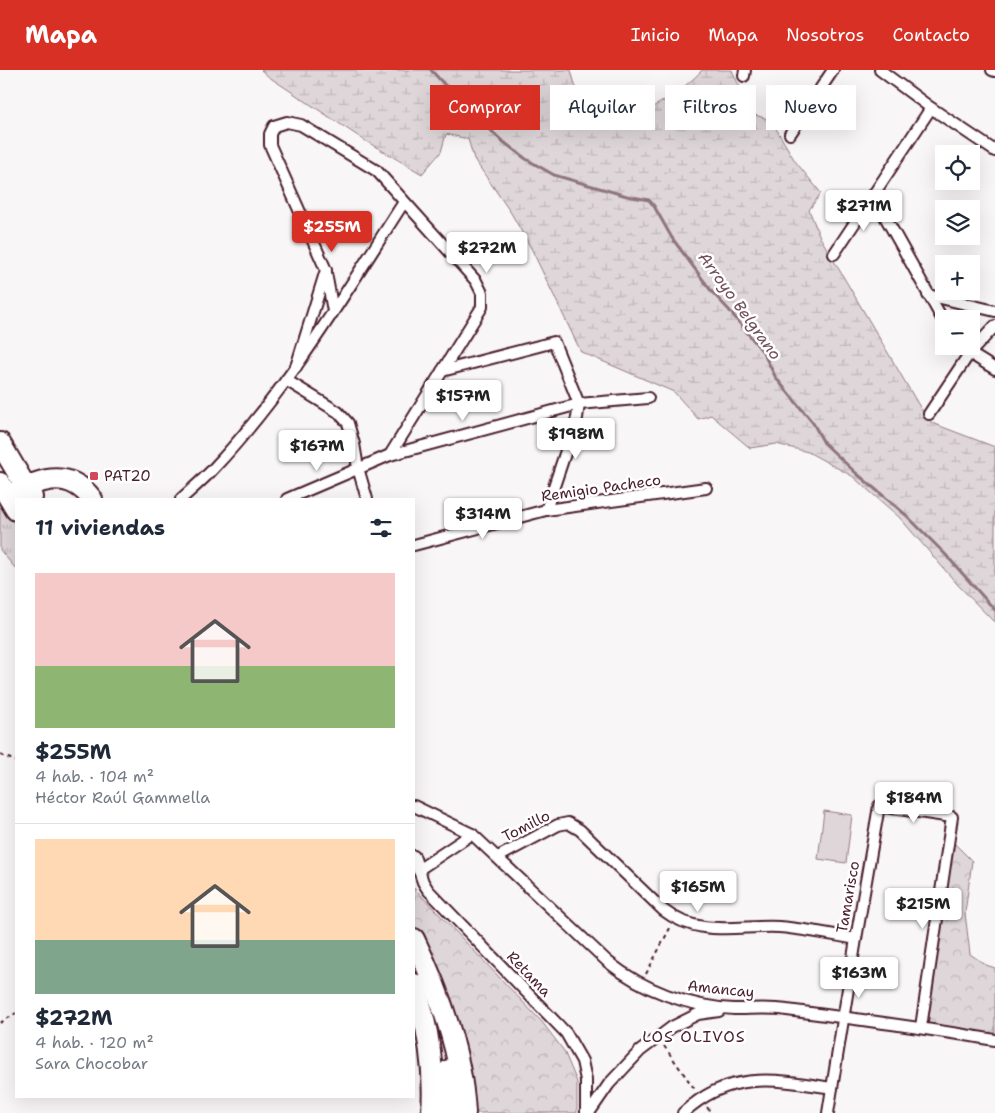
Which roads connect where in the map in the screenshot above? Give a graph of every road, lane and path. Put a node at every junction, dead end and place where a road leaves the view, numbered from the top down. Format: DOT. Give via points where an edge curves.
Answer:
graph roads {
  1 [pos="833,70"];
  2 [pos="880,70"];
  3 [pos="931,108"];
  4 [pos="790,134"];
  5 [pos="995,151"];
  6 [pos="873,195"];
  7 [pos="404,202"];
  8 [pos="834,254"];
  9 [pos="326,270"];
  10 [pos="928,295"];
  11 [pos="937,310"];
  12 [pos="333,311"];
  13 [pos="995,311"];
  14 [pos="995,326"];
  15 [pos="980,342"];
  16 [pos="968,355"];
  17 [pos="971,355"];
  18 [pos="296,367"];
  19 [pos="995,369"];
  20 [pos="442,371"];
  21 [pos="286,380"];
  22 [pos="648,398"];
  23 [pos="579,404"];
  24 [pos="929,414"];
  25 [pos="0,443"];
  26 [pos="390,455"];
  27 [pos="358,468"];
  28 [pos="706,488"];
  29 [pos="16,495"];
  30 [pos="91,498"];
  31 [pos="181,498"];
  32 [pos="289,498"];
  33 [pos="367,498"];
  34 [pos="546,510"];
  35 [pos="415,545"];
  36 [pos="0,755"];
  37 [pos="15,761"];
  38 [pos="415,806"];
  39 [pos="472,834"];
  40 [pos="498,857"];
  41 [pos="415,860"];
  42 [pos="418,870"];
  43 [pos="674,919"];
  44 [pos="856,939"];
  45 [pos="415,941"];
  46 [pos="641,984"];
  47 [pos="415,988"];
  48 [pos="436,993"];
  49 [pos="733,1009"];
  50 [pos="15,1014"];
  51 [pos="843,1017"];
  52 [pos="0,1023"];
  53 [pos="921,1027"];
  54 [pos="658,1038"];
  55 [pos="995,1040"];
  56 [pos="430,1053"];
  57 [pos="832,1088"];
  58 [pos="701,1098"];
  59 [pos="421,1113"];
  60 [pos="432,1113"];
  61 [pos="449,1113"];
  62 [pos="465,1113"];
  63 [pos="588,1113"];
  64 [pos="683,1113"];
  65 [pos="711,1113"];
  66 [pos="828,1113"];
  1 -- 4 [label="street"];
  2 -- 3 [label="street"];
  3 -- 5 [label="street"];
  3 -- 6 [label="street"];
  6 -- 8 [label="street"];
  6 -- 10 [label="street"];
  7 -- 9 [label="street" via="368,164 301,125 287,122 274,126 270,145"];
  7 -- 12 [label="street"];
  7 -- 20 [label="street" via="476,281 482,293 482,307"];
  9 -- 12 [label="street"];
  9 -- 18 [label="street"];
  10 -- 11 [label="street"];
  10 -- 13 [label="street"];
  12 -- 18 [label="street"];
  14 -- 15 [label="street"];
  16 -- 24 [label="street"];
  17 -- 19 [label="street"];
  18 -- 21 [label="street"];
  20 -- 23 [label="street" via="554,342"];
  20 -- 26 [label="street"];
  21 -- 27 [label="street" via="338,412 348,423"];
  21 -- 31 [label="street" via="214,468"];
  22 -- 23 [label="street"];
  23 -- 26 [label="street"];
  23 -- 34 [label="street"];
  25 -- 29 [label="highway"];
  26 -- 27 [label="street"];
  27 -- 32 [label="street"];
  27 -- 33 [label="street"];
  28 -- 34 [label="street, Remigio Pacheco"];
  29 -- 30 [label="highway" via="38,481 50,479 73,482"];
  34 -- 35 [label="street, Remigio Pacheco"];
  36 -- 37 [label="path"];
  38 -- 39 [label="street, Amancay"];
  39 -- 40 [label="street, Amancay"];
  39 -- 42 [label="street"];
  40 -- 43 [label="street, Tomillo" via="558,825 568,823 580,830"];
  40 -- 46 [label="street, Amancay" via="608,962"];
  41 -- 42 [label="street, Retama"];
  42 -- 63 [label="street, Retama" via="428,890 566,1034 582,1061"];
  43 -- 44 [label="street" via="710,929 800,928"];
  43 -- 46 [label="path"];
  44 -- 51 [label="street, Tamarisco"];
  44 -- 53 [label="street, Tamarisco" via="880,806 952,817"];
  45 -- 48 [label="highway"];
  46 -- 49 [label="street, Amancay" via="679,1000"];
  47 -- 56 [label="highway"];
  48 -- 61 [label="highway" via="447,1046"];
  48 -- 62 [label="highway" via="452,1040"];
  49 -- 51 [label="street, Amancay" via="776,1008"];
  49 -- 54 [label="street" via="698,1014"];
  50 -- 52 [label="path"];
  51 -- 53 [label="street, Amancay"];
  51 -- 57 [label="street, Tamarisco"];
  53 -- 55 [label="street, Amancay"];
  54 -- 58 [label="path"];
  54 -- 63 [label="street" via="640,1051 609,1084"];
  56 -- 59 [label="highway"];
  56 -- 60 [label="highway"];
  57 -- 58 [label="street" via="763,1080 726,1085"];
  57 -- 66 [label="street, Tamarisco"];
  58 -- 64 [label="street"];
  58 -- 65 [label="path"];
}
